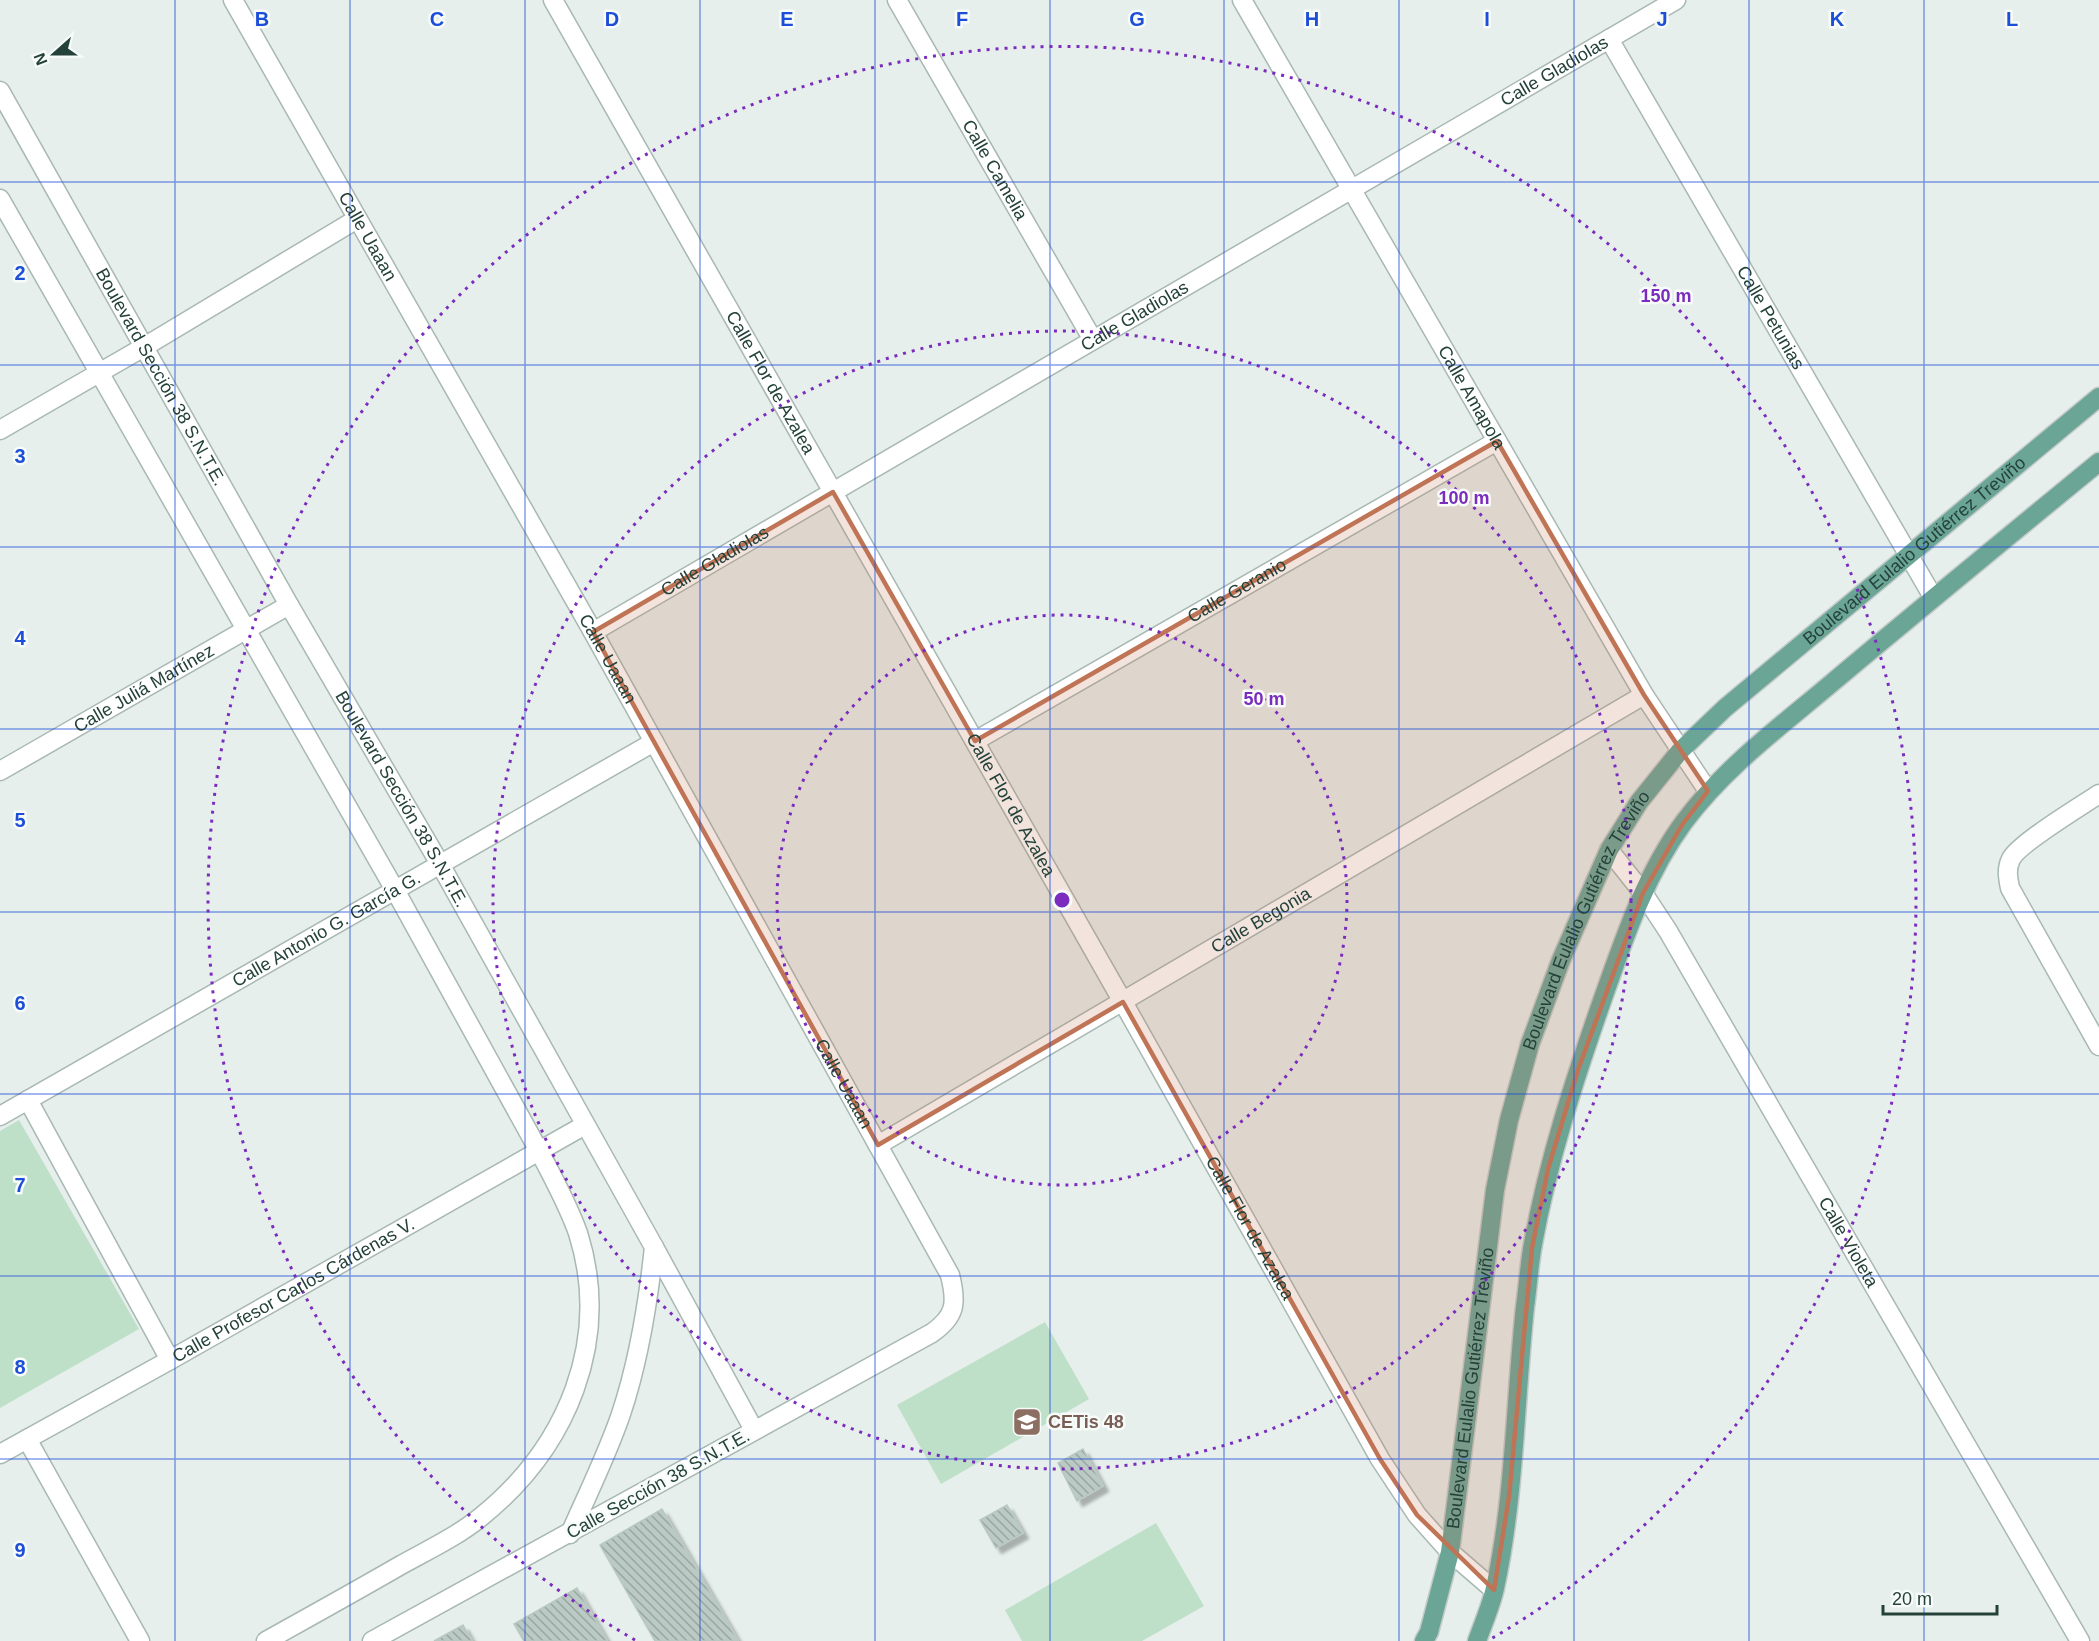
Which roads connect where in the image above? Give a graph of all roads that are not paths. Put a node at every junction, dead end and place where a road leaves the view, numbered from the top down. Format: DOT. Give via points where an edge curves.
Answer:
graph roads {
  1 [pos="233,0"];
  2 [pos="553,0"];
  3 [pos="897,0"];
  4 [pos="1242,0"];
  5 [pos="1676,0"];
  6 [pos="1609,39"];
  7 [pos="0,91"];
  8 [pos="1352,189"];
  9 [pos="0,199"];
  10 [pos="357,219"];
  11 [pos="1093,340"];
  12 [pos="144,347"];
  13 [pos="98,373"];
  14 [pos="2099,397"];
  15 [pos="0,430"];
  16 [pos="1497,441"];
  17 [pos="2099,462"];
  18 [pos="834,492"];
  19 [pos="1909,554"];
  20 [pos="1933,597"];
  21 [pos="289,604"];
  22 [pos="245,629"];
  23 [pos="593,632"];
  24 [pos="1644,695"];
  25 [pos="975,741"];
  26 [pos="654,742"];
  27 [pos="1680,751"];
  28 [pos="0,771"];
  29 [pos="1708,791"];
  30 [pos="2099,794"];
  31 [pos="1609,850"];
  32 [pos="440,864"];
  33 [pos="395,890"];
  34 [pos="1643,893"];
  35 [pos="1123,1002"];
  36 [pos="2099,1046"];
  37 [pos="28,1100"];
  38 [pos="0,1116"];
  39 [pos="585,1125"];
  40 [pos="878,1145"];
  41 [pos="539,1151"];
  42 [pos="654,1247"];
  43 [pos="943,1325"];
  44 [pos="170,1360"];
  45 [pos="754,1430"];
  46 [pos="27,1439"];
  47 [pos="0,1454"];
  48 [pos="570,1534"];
  49 [pos="1450,1552"];
  50 [pos="1494,1590"];
  51 [pos="140,1641"];
  52 [pos="266,1641"];
  53 [pos="372,1641"];
  54 [pos="1424,1641"];
  55 [pos="1477,1641"];
  56 [pos="2080,1641"];
  1 -- 10 [label="street, Calle Uaaan"];
  2 -- 18 [label="street, Calle Flor de Azalea"];
  3 -- 11 [label="street, Calle Camelia"];
  4 -- 8 [label="street, Calle Amapola"];
  5 -- 6 [label="street, Calle Gladiolas"];
  6 -- 8 [label="street, Calle Gladiolas"];
  6 -- 19 [label="street, Calle Petunias"];
  7 -- 12 [label="street, Boulevard Sección 38 S.N.T.E."];
  8 -- 11 [label="street, Calle Gladiolas"];
  8 -- 16 [label="street, Calle Amapola"];
  9 -- 13 [label="street"];
  10 -- 12 [label="street"];
  10 -- 23 [label="street, Calle Uaaan"];
  11 -- 18 [label="street, Calle Gladiolas"];
  12 -- 13 [label="street"];
  12 -- 21 [label="street, Boulevard Sección 38 S.N.T.E."];
  13 -- 15 [label="street"];
  13 -- 22 [label="street"];
  14 -- 19 [label="main road, Boulevard Eulalio Gutiérrez Treviño"];
  16 -- 24 [label="street, Calle Amapola"];
  16 -- 25 [label="street, Calle Geranio"];
  17 -- 20 [label="main road, Boulevard Eulalio Gutiérrez Treviño"];
  18 -- 23 [label="street, Calle Gladiolas"];
  18 -- 25 [label="street, Calle Flor de Azalea"];
  19 -- 20 [label="street, Calle Petunias"];
  19 -- 27 [label="main road, Boulevard Eulalio Gutiérrez Treviño" via="1725,708"];
  20 -- 29 [label="main road, Boulevard Eulalio Gutiérrez Treviño"];
  21 -- 22 [label="street, Calle Juliá Martínez"];
  21 -- 32 [label="street, Boulevard Sección 38 S.N.T.E."];
  22 -- 28 [label="street, Calle Juliá Martínez"];
  22 -- 33 [label="street"];
  23 -- 26 [label="street, Calle Uaaan"];
  24 -- 27 [label="street, Calle Amapola"];
  24 -- 35 [label="street, Calle Begonia"];
  25 -- 35 [label="street, Calle Flor de Azalea"];
  26 -- 32 [label="street, Calle Antonio G. García G."];
  26 -- 40 [label="street, Calle Uaaan"];
  27 -- 29 [label="street, Calle Amapola"];
  27 -- 31 [label="main road, Boulevard Eulalio Gutiérrez Treviño" via="1639,802"];
  29 -- 34 [label="main road, Boulevard Eulalio Gutiérrez Treviño" via="1682,825"];
  30 -- 36 [label="street" via="2021,847 2011,859 2007,873 2010,888"];
  31 -- 34 [label="street, Calle Violeta"];
  31 -- 49 [label="main road, Boulevard Eulalio Gutiérrez Treviño" via="1561,960 1530,1044 1509,1120 1494,1190"];
  32 -- 33 [label="street, Calle Antonio G. García G."];
  32 -- 39 [label="street, Boulevard Sección 38 S.N.T.E."];
  33 -- 37 [label="street, Calle Antonio G. García G."];
  33 -- 41 [label="street"];
  34 -- 50 [label="main road, Boulevard Eulalio Gutiérrez Treviño" via="1578,1070 1548,1169 1532,1248 1509,1497"];
  34 -- 56 [label="street, Calle Violeta"];
  35 -- 40 [label="street, Calle Begonia"];
  35 -- 49 [label="street, Calle Flor de Azalea" via="1380,1459 1417,1515"];
  37 -- 38 [label="street, Calle Antonio G. García G."];
  37 -- 44 [label="street"];
  39 -- 41 [label="street, Calle Profesor Carlos Cárdenas V."];
  39 -- 42 [label="street, Boulevard Sección 38 S.N.T.E."];
  40 -- 43 [label="street, Calle Uaaan" via="950,1275 955,1294 952,1311"];
  41 -- 44 [label="street, Calle Profesor Carlos Cárdenas V."];
  41 -- 52 [label="street" via="578,1234 590,1315 585,1360 552,1438 531,1469 481,1517"];
  42 -- 45 [label="street, Boulevard Sección 38 S.N.T.E."];
  42 -- 48 [label="street" via="648,1306 621,1415"];
  43 -- 45 [label="street, Calle Sección 38 S.N.T.E."];
  44 -- 46 [label="street, Calle Profesor Carlos Cárdenas V."];
  45 -- 48 [label="street, Calle Sección 38 S.N.T.E."];
  46 -- 47 [label="street, Calle Profesor Carlos Cárdenas V."];
  46 -- 51 [label="street"];
  48 -- 53 [label="street, Calle Sección 38 S.N.T.E."];
  49 -- 50 [label="street, Calle Flor de Azalea"];
  49 -- 54 [label="main road, Boulevard Eulalio Gutiérrez Treviño"];
  50 -- 55 [label="main road, Boulevard Eulalio Gutiérrez Treviño"];
}
